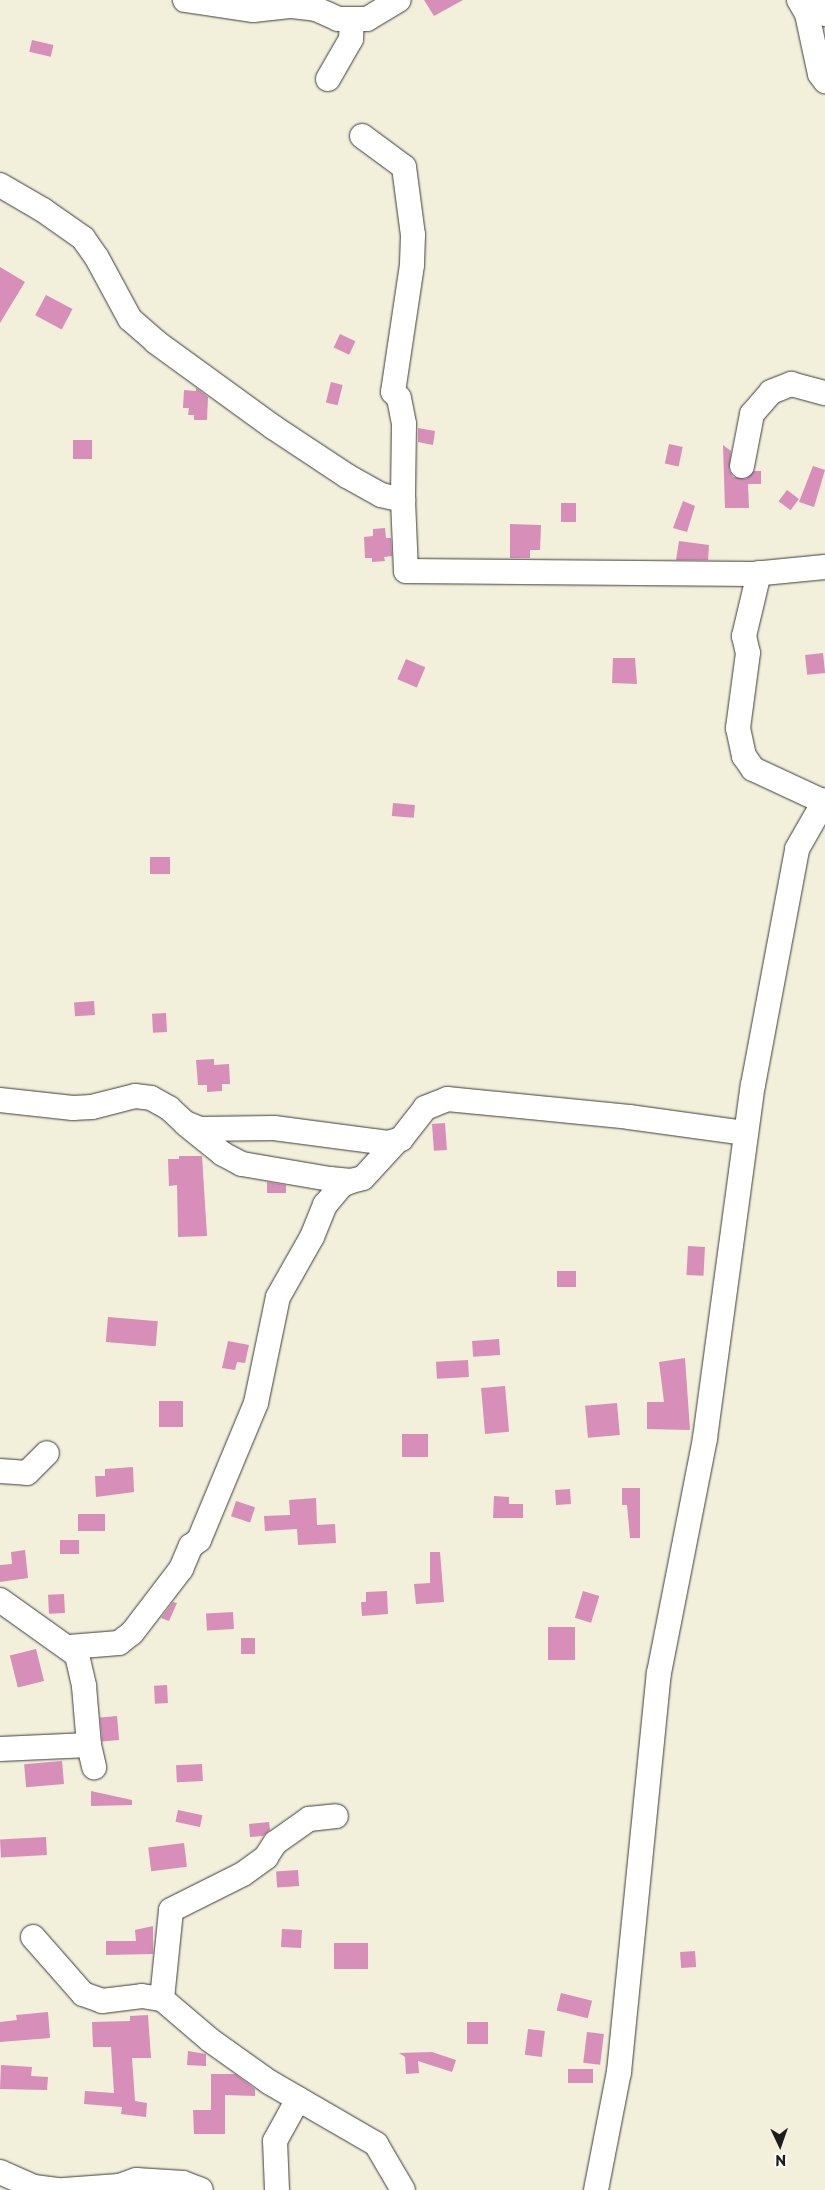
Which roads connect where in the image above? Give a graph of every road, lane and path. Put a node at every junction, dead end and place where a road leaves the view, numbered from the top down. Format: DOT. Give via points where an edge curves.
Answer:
graph roads {
  1 [pos="185,0"];
  2 [pos="399,0"];
  3 [pos="799,0"];
  4 [pos="820,0"];
  5 [pos="825,14"];
  6 [pos="352,19"];
  7 [pos="328,80"];
  8 [pos="825,81"];
  9 [pos="362,136"];
  10 [pos="0,185"];
  11 [pos="825,393"];
  12 [pos="742,466"];
  13 [pos="403,500"];
  14 [pos="825,567"];
  15 [pos="759,573"];
  16 [pos="825,801"];
  17 [pos="0,1100"];
  18 [pos="185,1123"];
  19 [pos="746,1133"];
  20 [pos="396,1142"];
  21 [pos="351,1181"];
  22 [pos="47,1453"];
  23 [pos="0,1471"];
  24 [pos="0,1600"];
  25 [pos="69,1647"];
  26 [pos="0,1750"];
  27 [pos="336,1816"];
  28 [pos="33,1937"];
  29 [pos="162,1999"];
  30 [pos="298,2099"];
  31 [pos="0,2172"];
  32 [pos="59,2190"];
  33 [pos="64,2190"];
  34 [pos="201,2190"];
  35 [pos="277,2190"];
  36 [pos="401,2190"];
  37 [pos="596,2190"];
  1 -- 6 [label="street" via="254,10 292,6 316,9 338,19"];
  2 -- 6 [label="street" via="367,19"];
  3 -- 8 [label="street" via="807,14 820,74"];
  4 -- 5 [label="street"];
  6 -- 7 [label="street" via="351,38"];
  9 -- 13 [label="street" via="404,167 413,235 412,265 393,392 399,398 404,424"];
  10 -- 13 [label="street" via="82,238 97,258 130,319 156,342 273,427 348,476 382,495"];
  11 -- 12 [label="street" via="791,384 771,392 752,414"];
  13 -- 15 [label="street" via="406,571"];
  14 -- 15 [label="street"];
  15 -- 16 [label="street" via="744,636 748,653 738,728 744,756 753,769"];
  16 -- 19 [label="street" via="797,849 769,989"];
  17 -- 18 [label="street" via="73,1108 92,1107 135,1096 151,1098 170,1108"];
  18 -- 20 [label="street" via="200,1129 274,1128"];
  18 -- 21 [label="street" via="223,1154 242,1164"];
  19 -- 20 [label="street" via="629,1117 447,1099 425,1108"];
  19 -- 37 [label="street" via="705,1438 659,1673 619,2072"];
  20 -- 21 [label="street" via="372,1172"];
  21 -- 25 [label="street" via="342,1185 325,1205 312,1237 278,1296 256,1404 199,1540 191,1546 181,1569 132,1633 119,1643"];
  22 -- 23 [label="street" via="27,1473"];
  24 -- 25 [label="street" via="49,1637"];
  25 -- 26 [label="street" via="81,1665 91,1756"];
  27 -- 29 [label="street" via="309,1819 275,1843 266,1857 243,1874 171,1910"];
  28 -- 29 [label="street" via="83,1994 102,2001 142,1996"];
  29 -- 30 [label="street" via="232,2057"];
  30 -- 35 [label="street" via="275,2142"];
  30 -- 36 [label="street" via="376,2144"];
  31 -- 32 [label="street" via="34,2187"];
  33 -- 34 [label="street" via="119,2186 136,2180 182,2183"];
}
